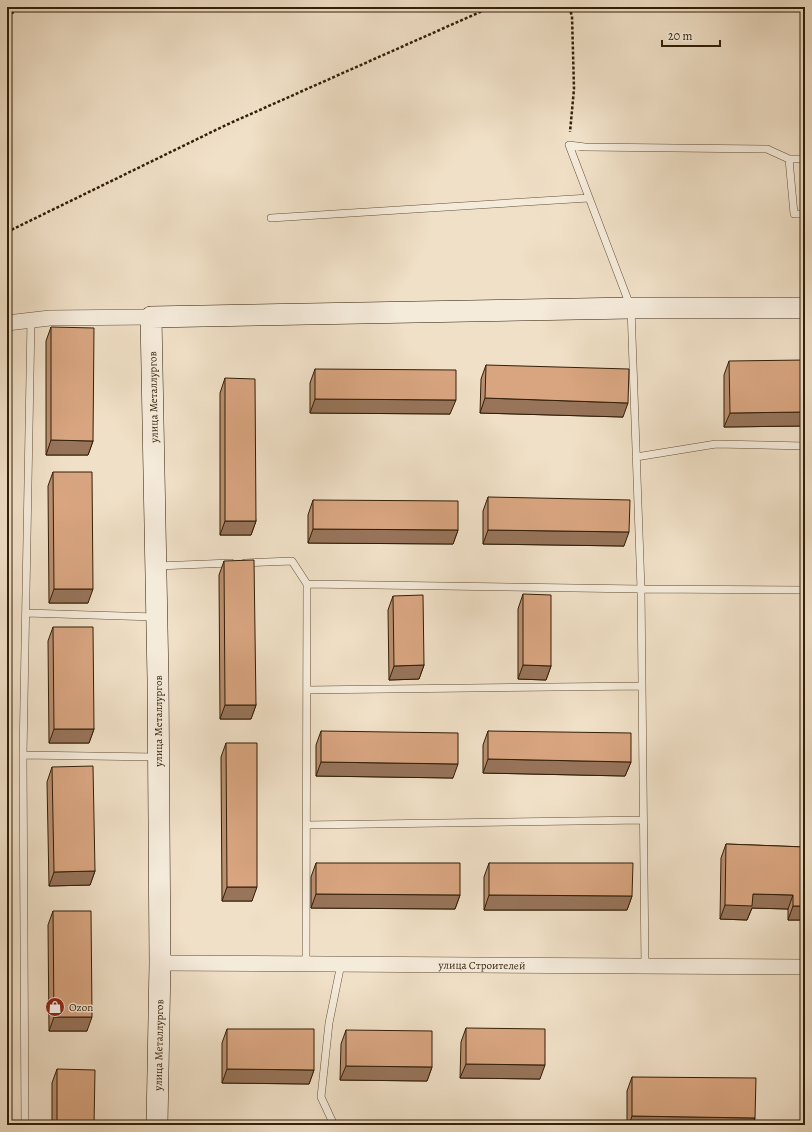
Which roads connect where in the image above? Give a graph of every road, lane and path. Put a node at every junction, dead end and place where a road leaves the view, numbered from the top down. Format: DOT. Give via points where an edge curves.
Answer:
graph roads {
  1 [pos="493,7"];
  2 [pos="568,7"];
  3 [pos="569,145"];
  4 [pos="789,159"];
  5 [pos="805,159"];
  6 [pos="589,198"];
  7 [pos="805,214"];
  8 [pos="271,218"];
  9 [pos="7,232"];
  10 [pos="631,308"];
  11 [pos="805,308"];
  12 [pos="151,317"];
  13 [pos="31,320"];
  14 [pos="7,323"];
  15 [pos="805,446"];
  16 [pos="636,457"];
  17 [pos="156,566"];
  18 [pos="307,584"];
  19 [pos="640,589"];
  20 [pos="805,590"];
  21 [pos="26,613"];
  22 [pos="157,617"];
  23 [pos="642,686"];
  24 [pos="306,690"];
  25 [pos="23,755"];
  26 [pos="158,757"];
  27 [pos="643,820"];
  28 [pos="306,825"];
  29 [pos="160,963"];
  30 [pos="306,964"];
  31 [pos="341,964"];
  32 [pos="645,966"];
  33 [pos="805,967"];
  34 [pos="25,1125"];
  35 [pos="157,1125"];
  36 [pos="334,1125"];
  1 -- 9 [label="path" via="226,124"];
  2 -- 3 [label="path" via="572,16 574,89"];
  3 -- 4 [label="lane" via="767,149"];
  3 -- 6 [label="lane"];
  4 -- 5 [label="lane"];
  4 -- 7 [label="lane" via="794,214"];
  6 -- 8 [label="lane"];
  6 -- 10 [label="lane"];
  10 -- 11 [label="main road"];
  10 -- 12 [label="main road"];
  10 -- 16 [label="lane"];
  12 -- 13 [label="street"];
  12 -- 17 [label="main road, улица Металлургов"];
  13 -- 14 [label="street"];
  13 -- 21 [label="lane"];
  15 -- 16 [label="lane" via="716,444"];
  16 -- 19 [label="lane"];
  17 -- 18 [label="lane" via="292,561"];
  17 -- 22 [label="main road, улица Металлургов"];
  18 -- 19 [label="lane"];
  18 -- 24 [label="lane"];
  19 -- 20 [label="lane"];
  19 -- 23 [label="lane"];
  21 -- 22 [label="lane"];
  21 -- 25 [label="lane"];
  22 -- 26 [label="main road, улица Металлургов"];
  23 -- 24 [label="lane"];
  23 -- 27 [label="lane"];
  24 -- 28 [label="lane"];
  25 -- 26 [label="lane"];
  25 -- 34 [label="lane"];
  26 -- 29 [label="main road, улица Металлургов"];
  27 -- 28 [label="lane"];
  27 -- 32 [label="lane"];
  28 -- 30 [label="lane"];
  29 -- 30 [label="street, улица Строителей"];
  29 -- 35 [label="main road, улица Металлургов"];
  30 -- 31 [label="street, улица Строителей"];
  31 -- 32 [label="street, улица Строителей"];
  31 -- 36 [label="lane" via="329,1023 321,1097"];
  32 -- 33 [label="street, улица Строителей"];
}
